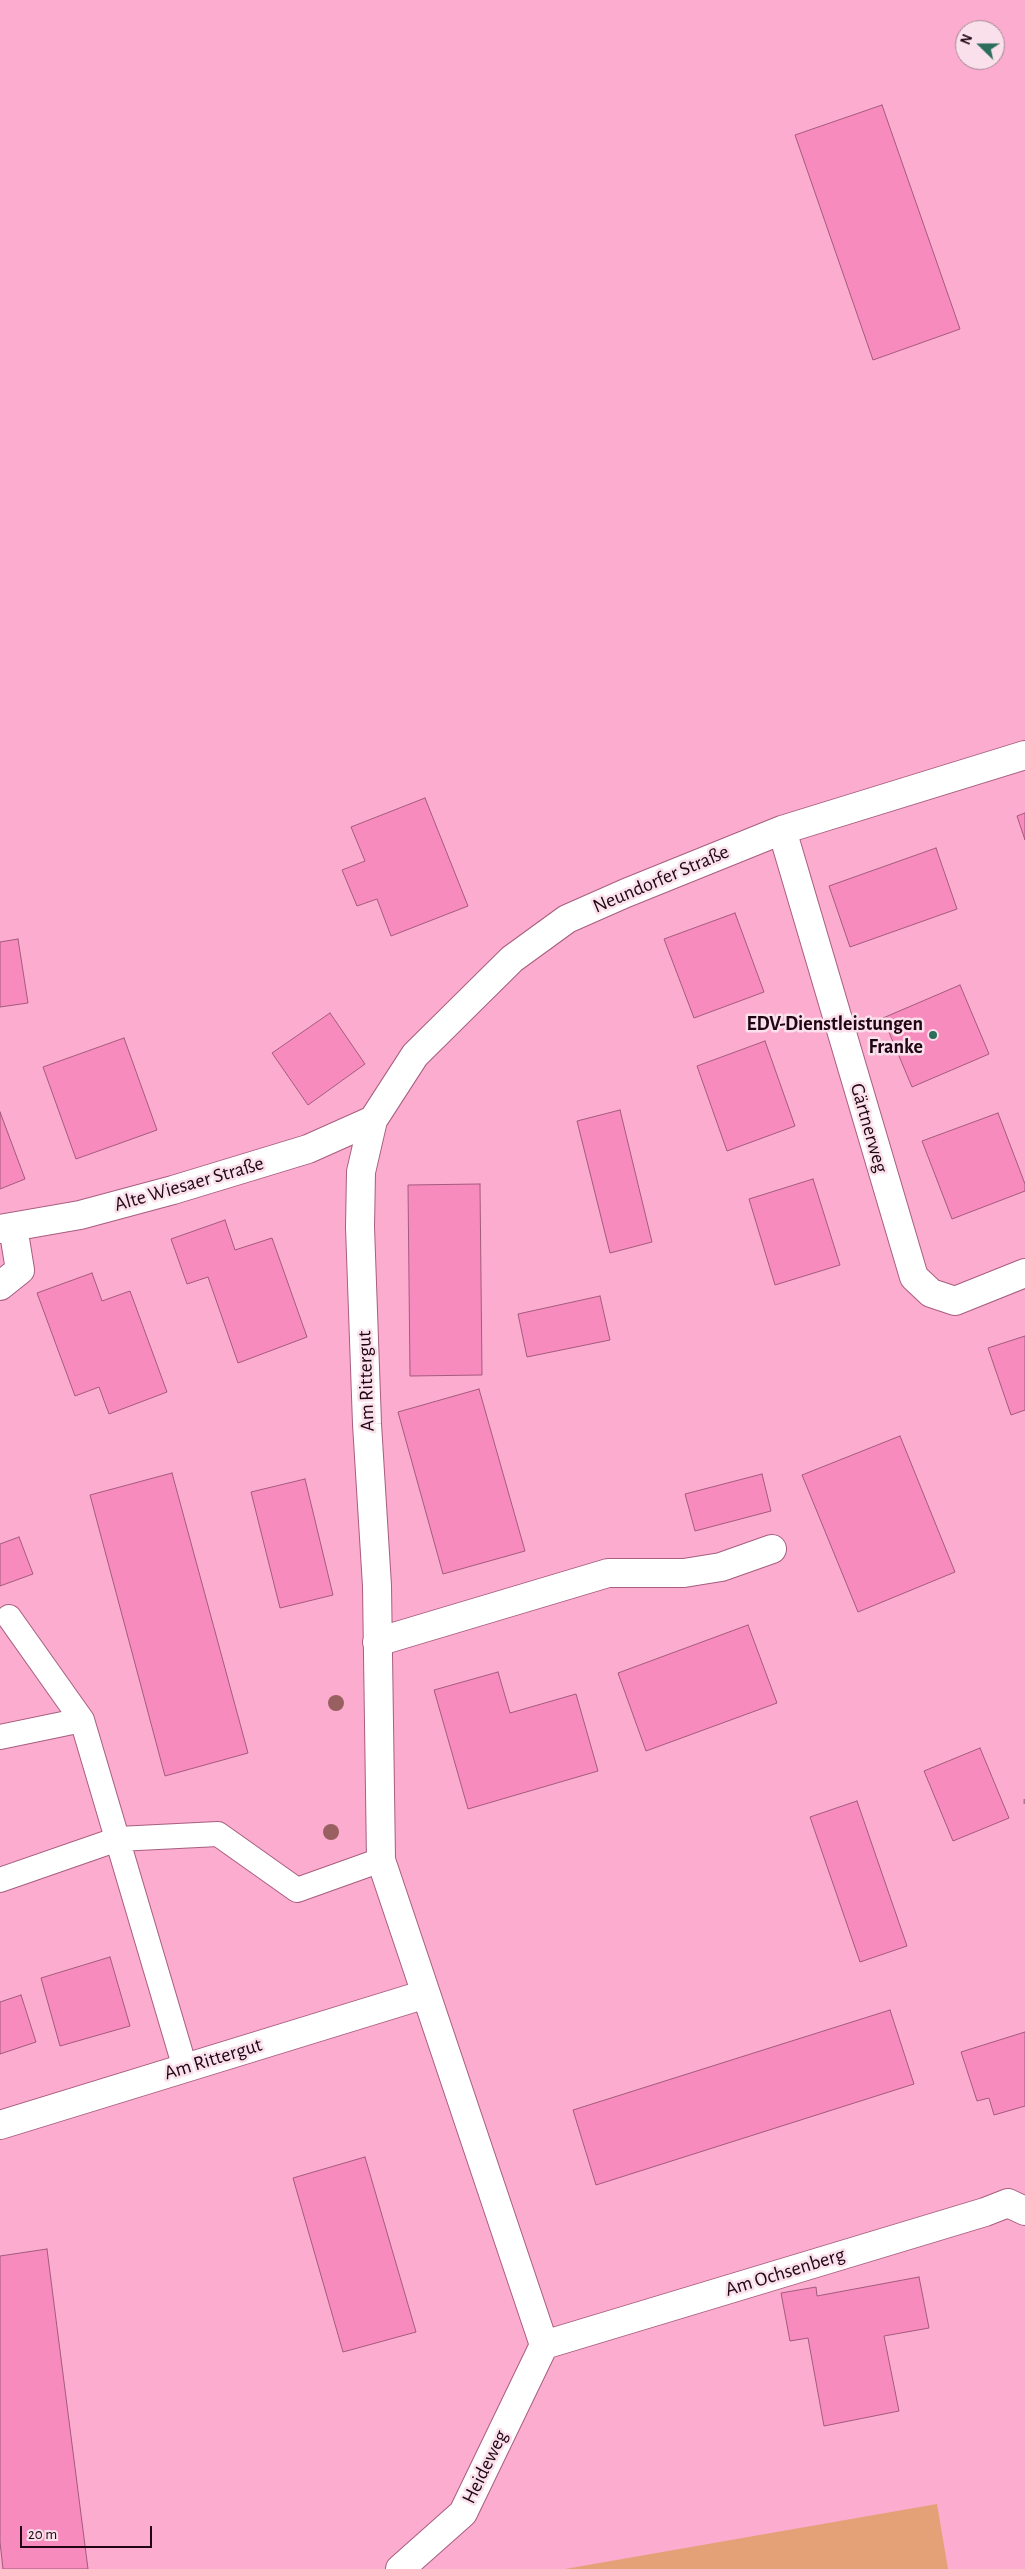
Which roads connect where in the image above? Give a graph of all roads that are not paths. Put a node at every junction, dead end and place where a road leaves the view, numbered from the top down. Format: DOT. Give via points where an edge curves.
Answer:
graph roads {
  1 [pos="1025,755"];
  2 [pos="782,830"];
  3 [pos="373,1120"];
  4 [pos="7,1228"];
  5 [pos="1025,1273"];
  6 [pos="0,1286"];
  7 [pos="772,1549"];
  8 [pos="10,1616"];
  9 [pos="377,1642"];
  10 [pos="82,1720"];
  11 [pos="0,1737"];
  12 [pos="118,1839"];
  13 [pos="381,1860"];
  14 [pos="0,1880"];
  15 [pos="426,1994"];
  16 [pos="185,2068"];
  17 [pos="0,2125"];
  18 [pos="1025,2211"];
  19 [pos="544,2345"];
  20 [pos="400,2569"];
  1 -- 2 [label="street, Neundorfer Straße"];
  2 -- 3 [label="street, Neundorfer Straße" via="626,892 567,920 512,959 416,1055"];
  2 -- 5 [label="street, Gärtnerweg" via="914,1277 931,1293 955,1301"];
  3 -- 4 [label="street, Alte Wiesaer Straße" via="308,1148 173,1190 80,1215"];
  3 -- 9 [label="street, Am Rittergut" via="361,1172 360,1227"];
  4 -- 6 [label="street" via="20,1270"];
  7 -- 9 [label="street" via="721,1567 693,1571 608,1573"];
  8 -- 10 [label="lane"];
  9 -- 13 [label="street, Am Rittergut"];
  10 -- 11 [label="lane"];
  10 -- 12 [label="lane"];
  12 -- 13 [label="lane" via="218,1834 297,1890"];
  12 -- 14 [label="lane"];
  12 -- 16 [label="lane"];
  13 -- 15 [label="street, Am Rittergut"];
  15 -- 16 [label="street, Am Rittergut"];
  15 -- 19 [label="street, Am Rittergut"];
  16 -- 17 [label="street, Am Rittergut"];
  18 -- 19 [label="street, Am Ochsenberg" via="1008,2203"];
  19 -- 20 [label="street, Heideweg" via="463,2512"];
}
